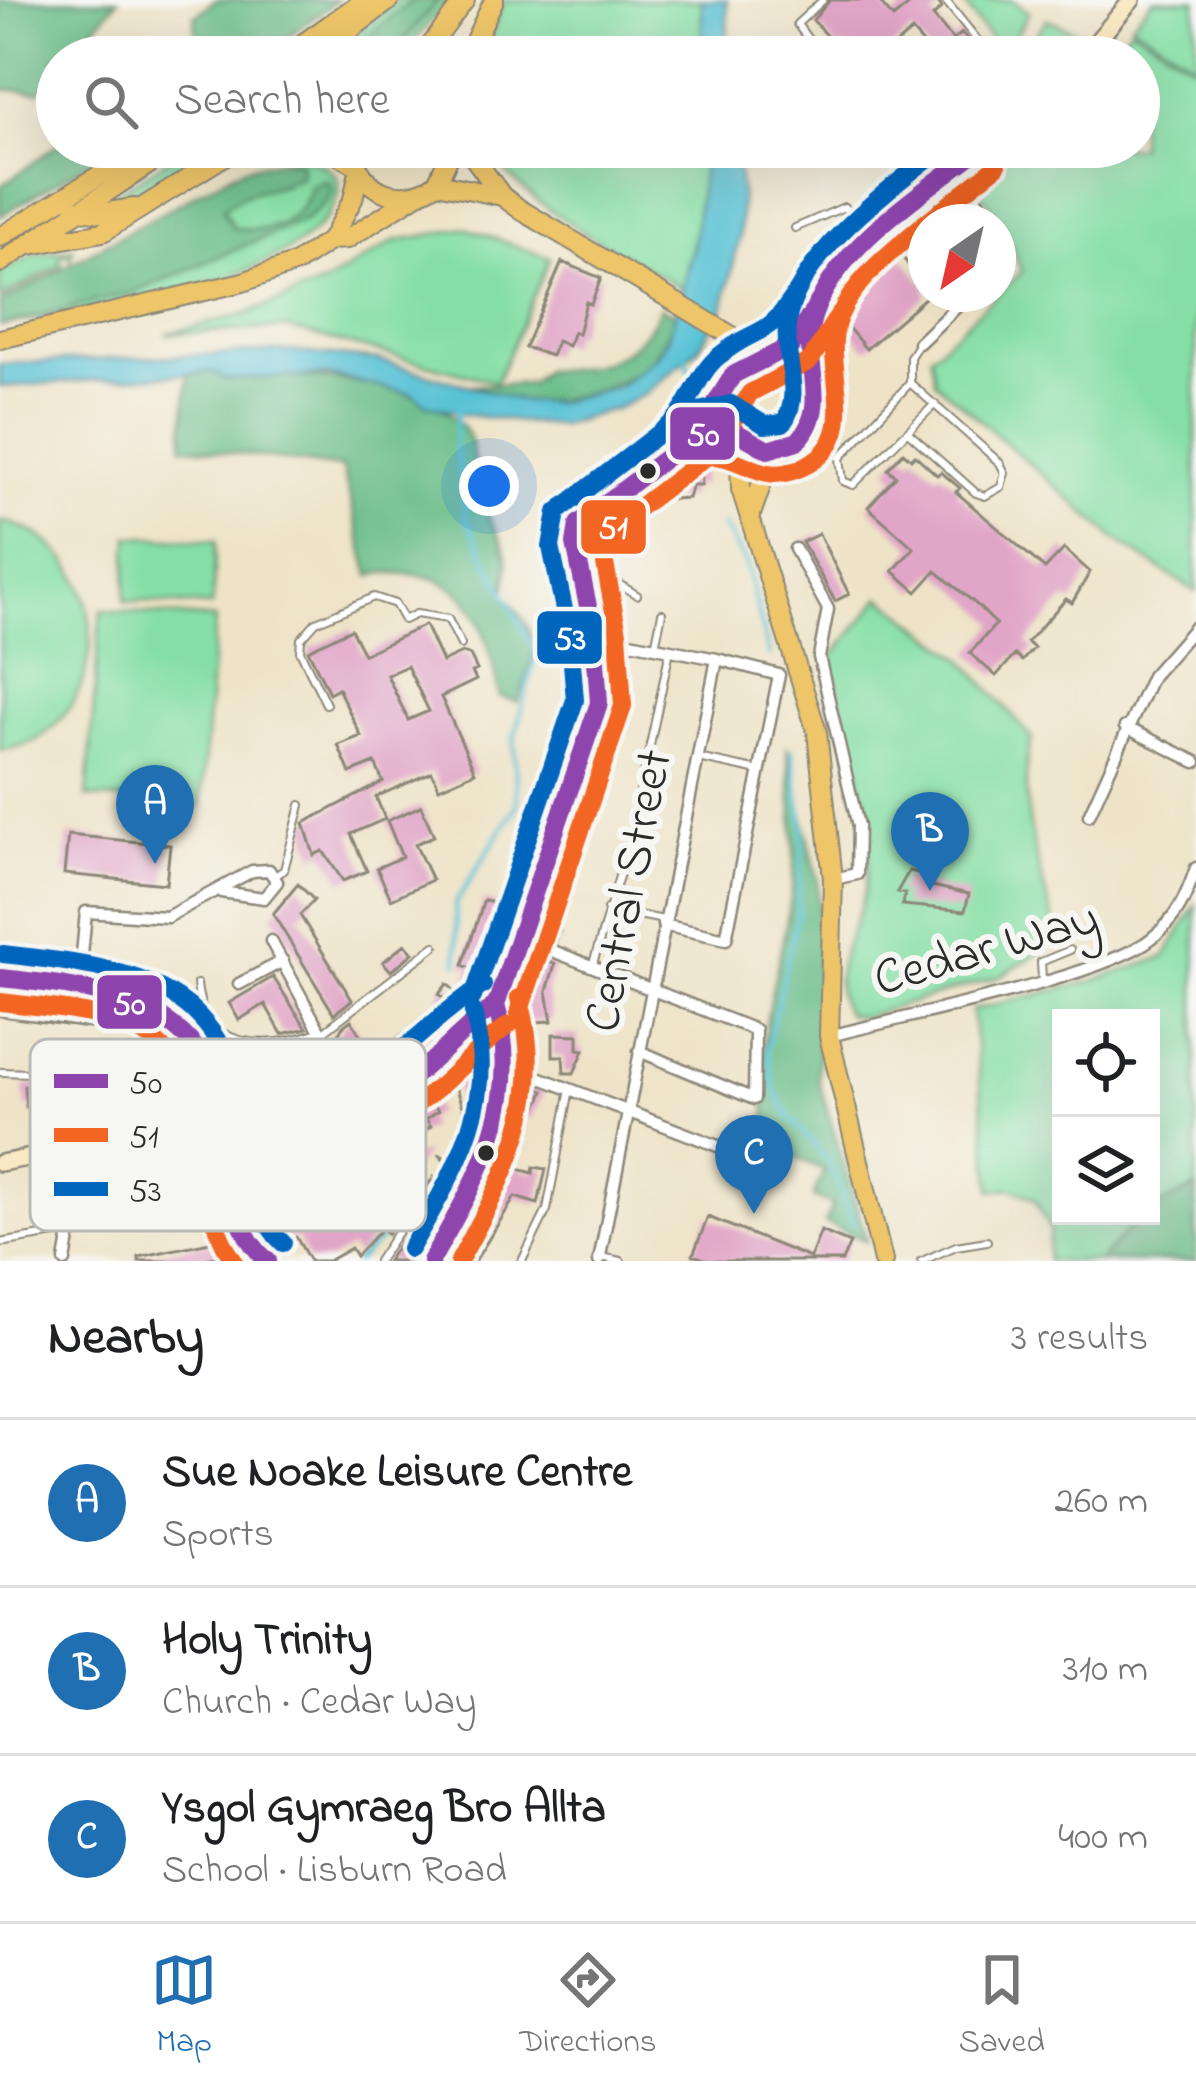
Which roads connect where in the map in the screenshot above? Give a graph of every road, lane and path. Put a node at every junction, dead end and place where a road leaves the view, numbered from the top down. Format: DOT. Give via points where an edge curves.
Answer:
graph roads {
  1 [pos="364,0"];
  2 [pos="390,0"];
  3 [pos="465,0"];
  4 [pos="494,0"];
  5 [pos="823,0"];
  6 [pos="945,0"];
  7 [pos="1132,0"];
  8 [pos="313,36"];
  9 [pos="342,36"];
  10 [pos="438,36"];
  11 [pos="477,36"];
  12 [pos="806,36"];
  13 [pos="974,36"];
  14 [pos="1101,36"];
  15 [pos="111,168"];
  16 [pos="143,168"];
  17 [pos="203,168"];
  18 [pos="355,168"];
  19 [pos="361,168"];
  20 [pos="447,168"];
  21 [pos="481,168"];
  22 [pos="956,168"];
  23 [pos="954,170"];
  24 [pos="437,183"];
  25 [pos="418,194"];
  26 [pos="502,196"];
  27 [pos="53,204"];
  28 [pos="980,204"];
  29 [pos="135,208"];
  30 [pos="78,210"];
  31 [pos="795,228"];
  32 [pos="0,237"];
  33 [pos="876,239"];
  34 [pos="331,240"];
  35 [pos="25,246"];
  36 [pos="0,263"];
  37 [pos="951,312"];
  38 [pos="811,319"];
  39 [pos="719,324"];
  40 [pos="0,339"];
  41 [pos="919,343"];
  42 [pos="772,358"];
  43 [pos="729,381"];
  44 [pos="910,383"];
  45 [pos="814,389"];
  46 [pos="935,404"];
  47 [pos="909,433"];
  48 [pos="734,434"];
  49 [pos="696,435"];
  50 [pos="783,450"];
  51 [pos="750,517"];
  52 [pos="796,549"];
  53 [pos="582,582"];
  54 [pos="637,595"];
  55 [pos="662,614"];
  56 [pos="1196,626"];
  57 [pos="594,635"];
  58 [pos="461,645"];
  59 [pos="655,647"];
  60 [pos="670,650"];
  61 [pos="716,659"];
  62 [pos="326,704"];
  63 [pos="1125,727"];
  64 [pos="697,758"];
  65 [pos="1196,762"];
  66 [pos="759,771"];
  67 [pos="301,805"];
  68 [pos="1089,815"];
  69 [pos="1196,868"];
  70 [pos="275,875"];
  71 [pos="833,879"];
  72 [pos="221,892"];
  73 [pos="607,909"];
  74 [pos="663,923"];
  75 [pos="517,937"];
  76 [pos="271,941"];
  77 [pos="435,946"];
  78 [pos="1070,950"];
  79 [pos="283,961"];
  80 [pos="592,967"];
  81 [pos="0,978"];
  82 [pos="1042,980"];
  83 [pos="196,984"];
  84 [pos="239,984"];
  85 [pos="79,987"];
  86 [pos="652,990"];
  87 [pos="496,1005"];
  88 [pos="323,1032"];
  89 [pos="829,1036"];
  90 [pos="185,1039"];
  91 [pos="226,1039"];
  92 [pos="291,1039"];
  93 [pos="327,1039"];
  94 [pos="639,1051"];
  95 [pos="507,1065"];
  96 [pos="426,1066"];
  97 [pos="0,1072"];
  98 [pos="30,1072"];
  99 [pos="570,1089"];
  100 [pos="628,1110"];
  101 [pos="723,1148"];
  102 [pos="30,1158"];
  103 [pos="0,1163"];
  104 [pos="426,1217"];
  105 [pos="69,1231"];
  106 [pos="398,1231"];
  107 [pos="448,1231"];
  108 [pos="987,1241"];
  109 [pos="1,1243"];
  110 [pos="0,1254"];
  111 [pos="262,1256"];
  112 [pos="599,1259"];
  113 [pos="65,1261"];
  114 [pos="239,1261"];
  115 [pos="378,1261"];
  116 [pos="431,1261"];
  117 [pos="522,1261"];
  118 [pos="621,1261"];
  119 [pos="883,1261"];
  120 [pos="922,1261"];
  1 -- 8 [label="main road"];
  2 -- 9 [label="main road"];
  3 -- 10 [label="main road"];
  4 -- 11 [label="main road"];
  5 -- 12 [label="lane" via="797,24"];
  6 -- 13 [label="lane"];
  7 -- 14 [label="street"];
  15 -- 27 [label="main road"];
  16 -- 30 [label="main road"];
  17 -- 29 [label="main road"];
  18 -- 34 [label="main road" via="353,199"];
  19 -- 25 [label="main road" via="384,193"];
  20 -- 24 [label="main road"];
  21 -- 26 [label="main road"];
  22 -- 23 [label="street"];
  23 -- 28 [label="street"];
  23 -- 33 [label="street"];
  24 -- 25 [label="main road"];
  24 -- 26 [label="main road"];
  25 -- 34 [label="main road"];
  26 -- 39 [label="main road"];
  27 -- 30 [label="main road"];
  27 -- 32 [label="main road"];
  29 -- 30 [label="main road"];
  29 -- 35 [label="main road" via="94,236"];
  30 -- 35 [label="main road"];
  31 -- 33 [label="lane" via="844,207"];
  33 -- 38 [label="street" via="842,269"];
  34 -- 40 [label="main road" via="243,282"];
  35 -- 36 [label="main road"];
  37 -- 41 [label="street"];
  38 -- 42 [label="street"];
  38 -- 45 [label="street"];
  39 -- 42 [label="main road"];
  39 -- 43 [label="main road" via="734,355"];
  41 -- 44 [label="lane"];
  42 -- 43 [label="main road" via="749,362"];
  42 -- 45 [label="main road" via="798,368"];
  43 -- 48 [label="main road" via="722,401"];
  43 -- 49 [label="street"];
  44 -- 46 [label="lane"];
  44 -- 47 [label="lane" via="840,458 843,481 853,485"];
  45 -- 50 [label="main road" via="814,419"];
  46 -- 47 [label="lane"];
  46 -- 47 [label="lane" via="1000,463 1001,487 976,493"];
  48 -- 49 [label="street"];
  48 -- 50 [label="main road" via="753,448"];
  48 -- 51 [label="main road"];
  49 -- 53 [label="street" via="578,524"];
  50 -- 51 [label="main road"];
  51 -- 71 [label="main road" via="817,732"];
  52 -- 71 [label="street" via="828,609 819,657 858,826 857,874"];
  53 -- 54 [label="lane" via="607,577"];
  53 -- 57 [label="street"];
  55 -- 59 [label="lane"];
  56 -- 63 [label="street" via="1152,676"];
  57 -- 59 [label="street"];
  57 -- 75 [label="street" via="599,684 592,731"];
  58 -- 62 [label="lane" via="448,619 404,620 395,604 374,597 316,622 300,651"];
  59 -- 60 [label="street"];
  60 -- 61 [label="street"];
  60 -- 73 [label="lane" via="631,836"];
  61 -- 64 [label="street, Central Street"];
  61 -- 66 [label="street" via="779,675"];
  63 -- 65 [label="street"];
  63 -- 68 [label="street"];
  64 -- 66 [label="lane"];
  64 -- 74 [label="street, Central Street"];
  66 -- 74 [label="street" via="726,939"];
  67 -- 70 [label="lane" via="284,870"];
  69 -- 82 [label="street, Cedar Way" via="1184,905 1149,941"];
  70 -- 72 [label="street" via="252,872"];
  70 -- 72 [label="street" via="276,888 264,898"];
  71 -- 89 [label="main road"];
  72 -- 85 [label="street" via="167,917 86,912"];
  73 -- 74 [label="lane"];
  73 -- 80 [label="lane"];
  74 -- 86 [label="street, Central Street"];
  75 -- 80 [label="street"];
  75 -- 87 [label="street"];
  76 -- 79 [label="street"];
  77 -- 88 [label="lane"];
  78 -- 82 [label="lane" via="1040,962"];
  79 -- 84 [label="street"];
  79 -- 88 [label="street"];
  80 -- 86 [label="street"];
  81 -- 85 [label="street"];
  82 -- 89 [label="street, Cedar Way"];
  83 -- 91 [label="lane" via="198,1001"];
  85 -- 90 [label="street" via="141,1002"];
  86 -- 94 [label="street, Central Street"];
  86 -- 94 [label="street" via="755,1030 754,1099"];
  87 -- 95 [label="street"];
  87 -- 96 [label="street"];
  88 -- 92 [label="lane"];
  88 -- 93 [label="street"];
  89 -- 119 [label="main road"];
  94 -- 100 [label="street, Central Street"];
  95 -- 99 [label="street"];
  95 -- 107 [label="street" via="487,1166"];
  97 -- 98 [label="lane"];
  99 -- 100 [label="street"];
  99 -- 117 [label="lane" via="547,1210"];
  100 -- 101 [label="street"];
  100 -- 112 [label="street, Central Street"];
  102 -- 103 [label="street"];
  104 -- 107 [label="lane"];
  105 -- 109 [label="lane"];
  105 -- 113 [label="street"];
  106 -- 115 [label="lane"];
  107 -- 116 [label="street"];
  108 -- 120 [label="lane"];
  109 -- 110 [label="lane"];
  111 -- 114 [label="street"];
  112 -- 118 [label="lane"];
}
